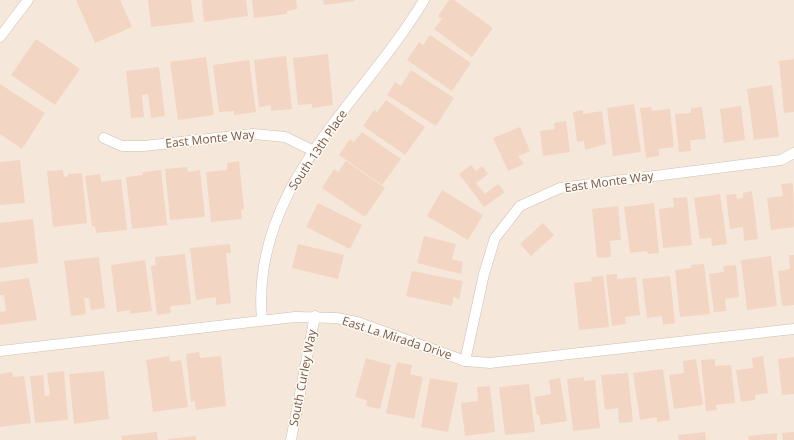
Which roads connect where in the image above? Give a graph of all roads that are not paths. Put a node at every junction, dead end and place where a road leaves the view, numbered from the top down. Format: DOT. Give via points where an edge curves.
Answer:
graph roads {
  1 [pos="28,0"];
  2 [pos="424,0"];
  3 [pos="0,37"];
  4 [pos="104,138"];
  5 [pos="314,151"];
  6 [pos="794,153"];
  7 [pos="315,316"];
  8 [pos="262,320"];
  9 [pos="794,329"];
  10 [pos="0,351"];
  11 [pos="466,361"];
  12 [pos="291,440"];
  1 -- 3 [label="street"];
  2 -- 5 [label="street, South 13th Place" via="407,28"];
  4 -- 5 [label="street, East Monte Way" via="122,146 144,146 253,134 285,137"];
  5 -- 8 [label="street, South 13th Place" via="289,190 272,233 260,301"];
  6 -- 11 [label="street, East Monte Way" via="781,160 560,188 520,206 495,238 484,274"];
  7 -- 8 [label="street, East La Mirada Drive"];
  7 -- 11 [label="street, East La Mirada Drive" via="357,322"];
  7 -- 12 [label="street, South Curley Way"];
  8 -- 10 [label="street, East La Mirada Drive"];
  9 -- 11 [label="street, East La Mirada Drive" via="490,363"];
}
